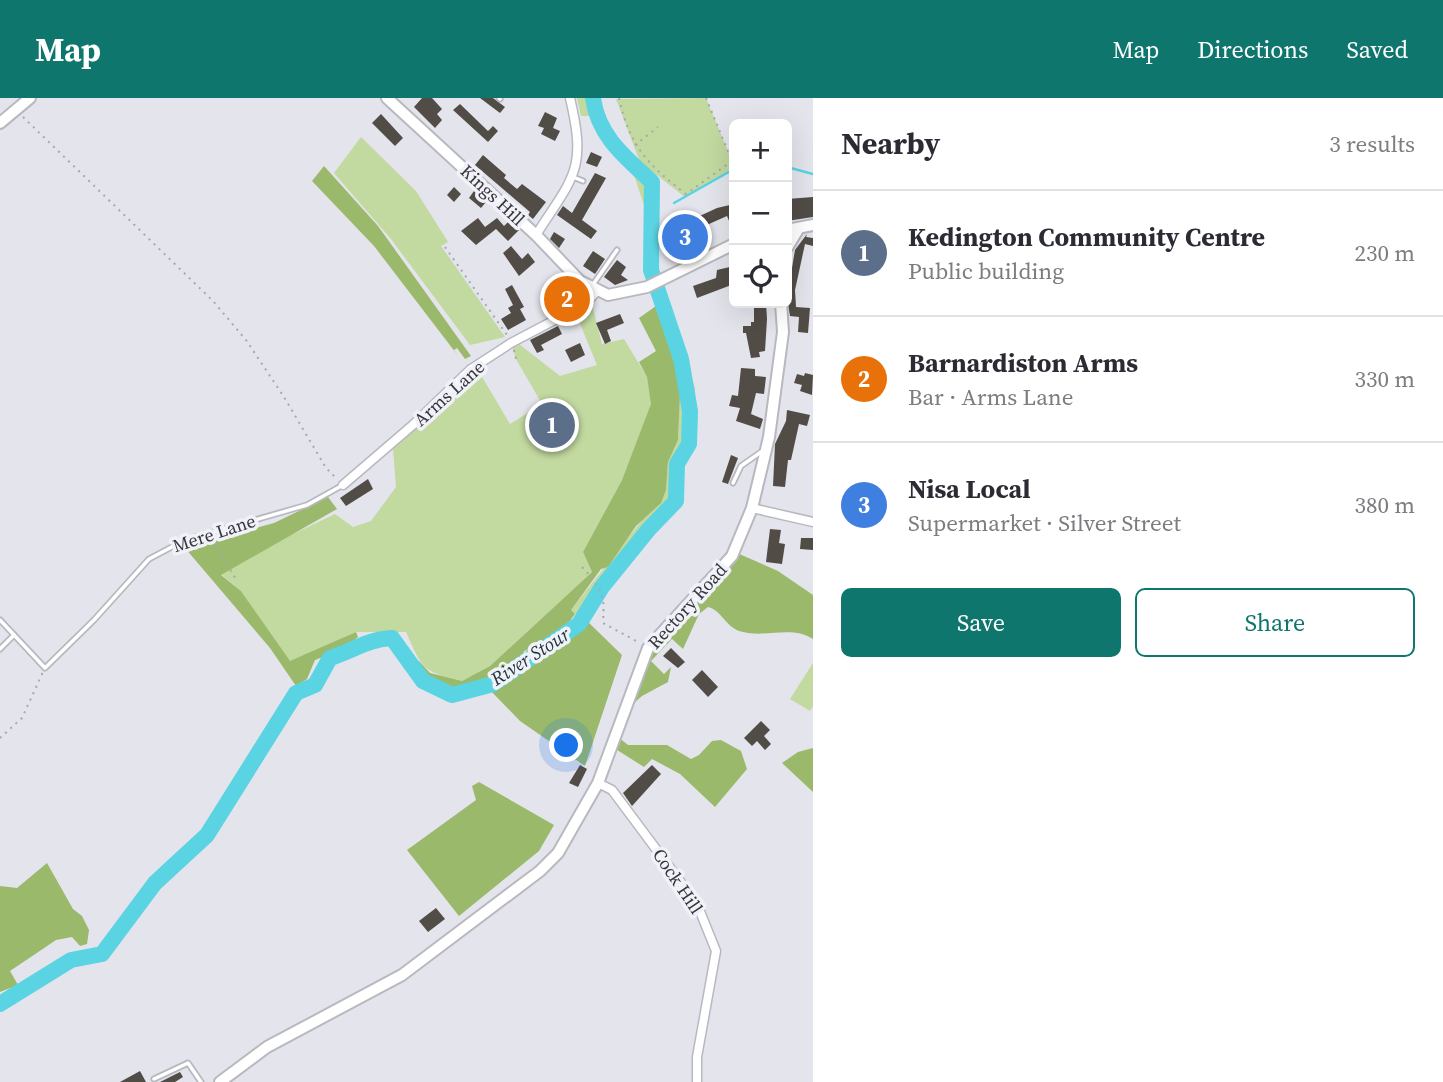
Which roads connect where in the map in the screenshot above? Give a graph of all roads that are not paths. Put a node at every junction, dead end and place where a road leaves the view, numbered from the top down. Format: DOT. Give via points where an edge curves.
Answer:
graph roads {
  1 [pos="30,98"];
  2 [pos="387,98"];
  3 [pos="570,98"];
  4 [pos="0,124"];
  5 [pos="573,177"];
  6 [pos="583,181"];
  7 [pos="813,225"];
  8 [pos="799,228"];
  9 [pos="792,229"];
  10 [pos="536,235"];
  11 [pos="732,245"];
  12 [pos="789,245"];
  13 [pos="617,250"];
  14 [pos="595,289"];
  15 [pos="781,308"];
  16 [pos="766,449"];
  17 [pos="733,483"];
  18 [pos="343,485"];
  19 [pos="751,508"];
  20 [pos="813,522"];
  21 [pos="0,620"];
  22 [pos="14,635"];
  23 [pos="0,649"];
  24 [pos="598,783"];
  25 [pos="154,1079"];
  26 [pos="201,1082"];
  27 [pos="220,1082"];
  28 [pos="697,1082"];
  1 -- 4 [label="street"];
  2 -- 10 [label="street, Kings Hill"];
  3 -- 5 [label="street" via="579,136"];
  5 -- 6 [label="lane"];
  5 -- 10 [label="street"];
  7 -- 8 [label="street"];
  8 -- 9 [label="street"];
  8 -- 12 [label="street"];
  10 -- 14 [label="street, Kings Hill" via="580,281"];
  11 -- 14 [label="street" via="647,287 618,295"];
  13 -- 14 [label="lane"];
  14 -- 18 [label="street, Arms Lane" via="585,304 511,343"];
  15 -- 16 [label="street, Rectory Road" via="783,332"];
  16 -- 17 [label="lane" via="741,466"];
  16 -- 19 [label="street, Rectory Road"];
  18 -- 22 [label="lane, Mere Lane" via="307,505 184,540 149,559 45,668"];
  19 -- 20 [label="street"];
  19 -- 24 [label="street, Rectory Road" via="732,556 648,648"];
  21 -- 22 [label="lane"];
  22 -- 23 [label="lane"];
  24 -- 27 [label="street, Rectory Road" via="558,853 540,871 402,975 267,1047"];
  24 -- 28 [label="street, Cock Hill" via="612,790 697,904 716,951 697,1057"];
  25 -- 26 [label="lane" via="188,1063"];
}
